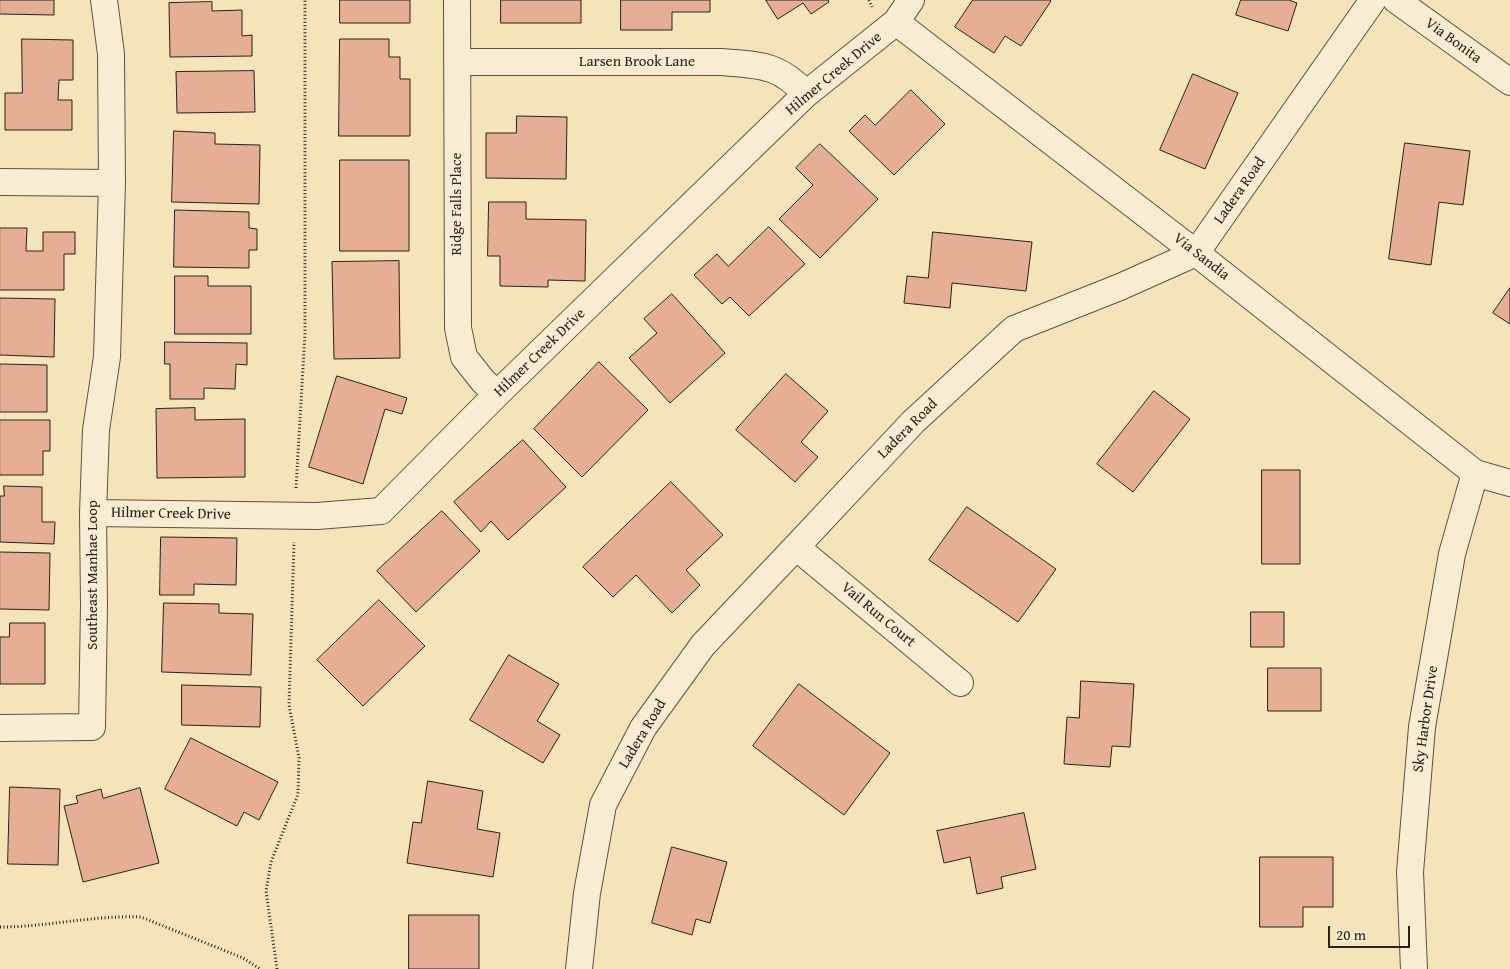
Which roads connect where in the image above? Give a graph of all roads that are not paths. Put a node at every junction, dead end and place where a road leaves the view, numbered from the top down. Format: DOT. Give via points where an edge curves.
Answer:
graph roads {
  1 [pos="104,0"];
  2 [pos="457,0"];
  3 [pos="911,0"];
  4 [pos="1373,0"];
  5 [pos="1396,0"];
  6 [pos="896,22"];
  7 [pos="457,62"];
  8 [pos="1510,82"];
  9 [pos="806,94"];
  10 [pos="0,182"];
  11 [pos="112,183"];
  12 [pos="1196,253"];
  13 [pos="497,394"];
  14 [pos="1475,473"];
  15 [pos="1510,483"];
  16 [pos="93,513"];
  17 [pos="796,547"];
  18 [pos="960,683"];
  19 [pos="0,728"];
  20 [pos="580,969"];
  21 [pos="1414,969"];
  1 -- 11 [label="street, Southeast Manhae Loop" via="110,54"];
  2 -- 7 [label="street, Ridge Falls Place"];
  3 -- 6 [label="street, Hilmer Creek Drive"];
  4 -- 12 [label="street, Ladera Road"];
  5 -- 8 [label="street, Via Bonita"];
  6 -- 9 [label="street, Hilmer Creek Drive"];
  6 -- 12 [label="street, Via Sandia"];
  7 -- 9 [label="street, Larsen Brook Lane" via="721,62 760,65 779,71"];
  7 -- 13 [label="street, Ridge Falls Place" via="458,328 464,357"];
  9 -- 13 [label="street, Hilmer Creek Drive"];
  10 -- 11 [label="street"];
  11 -- 16 [label="street, Southeast Manhae Loop" via="107,357 96,430"];
  12 -- 14 [label="street, Via Sandia"];
  12 -- 17 [label="street, Ladera Road" via="1014,329 913,422"];
  13 -- 16 [label="street, Hilmer Creek Drive" via="381,511 317,516"];
  14 -- 15 [label="street, Via Sandia"];
  14 -- 21 [label="street, Sky Harbor Drive" via="1452,554 1422,727 1410,872"];
  16 -- 19 [label="street, Southeast Manhae Loop" via="92,727"];
  17 -- 18 [label="street, Vail Run Court"];
  17 -- 20 [label="street, Ladera Road" via="703,645 643,728 603,805 587,892"];
}
